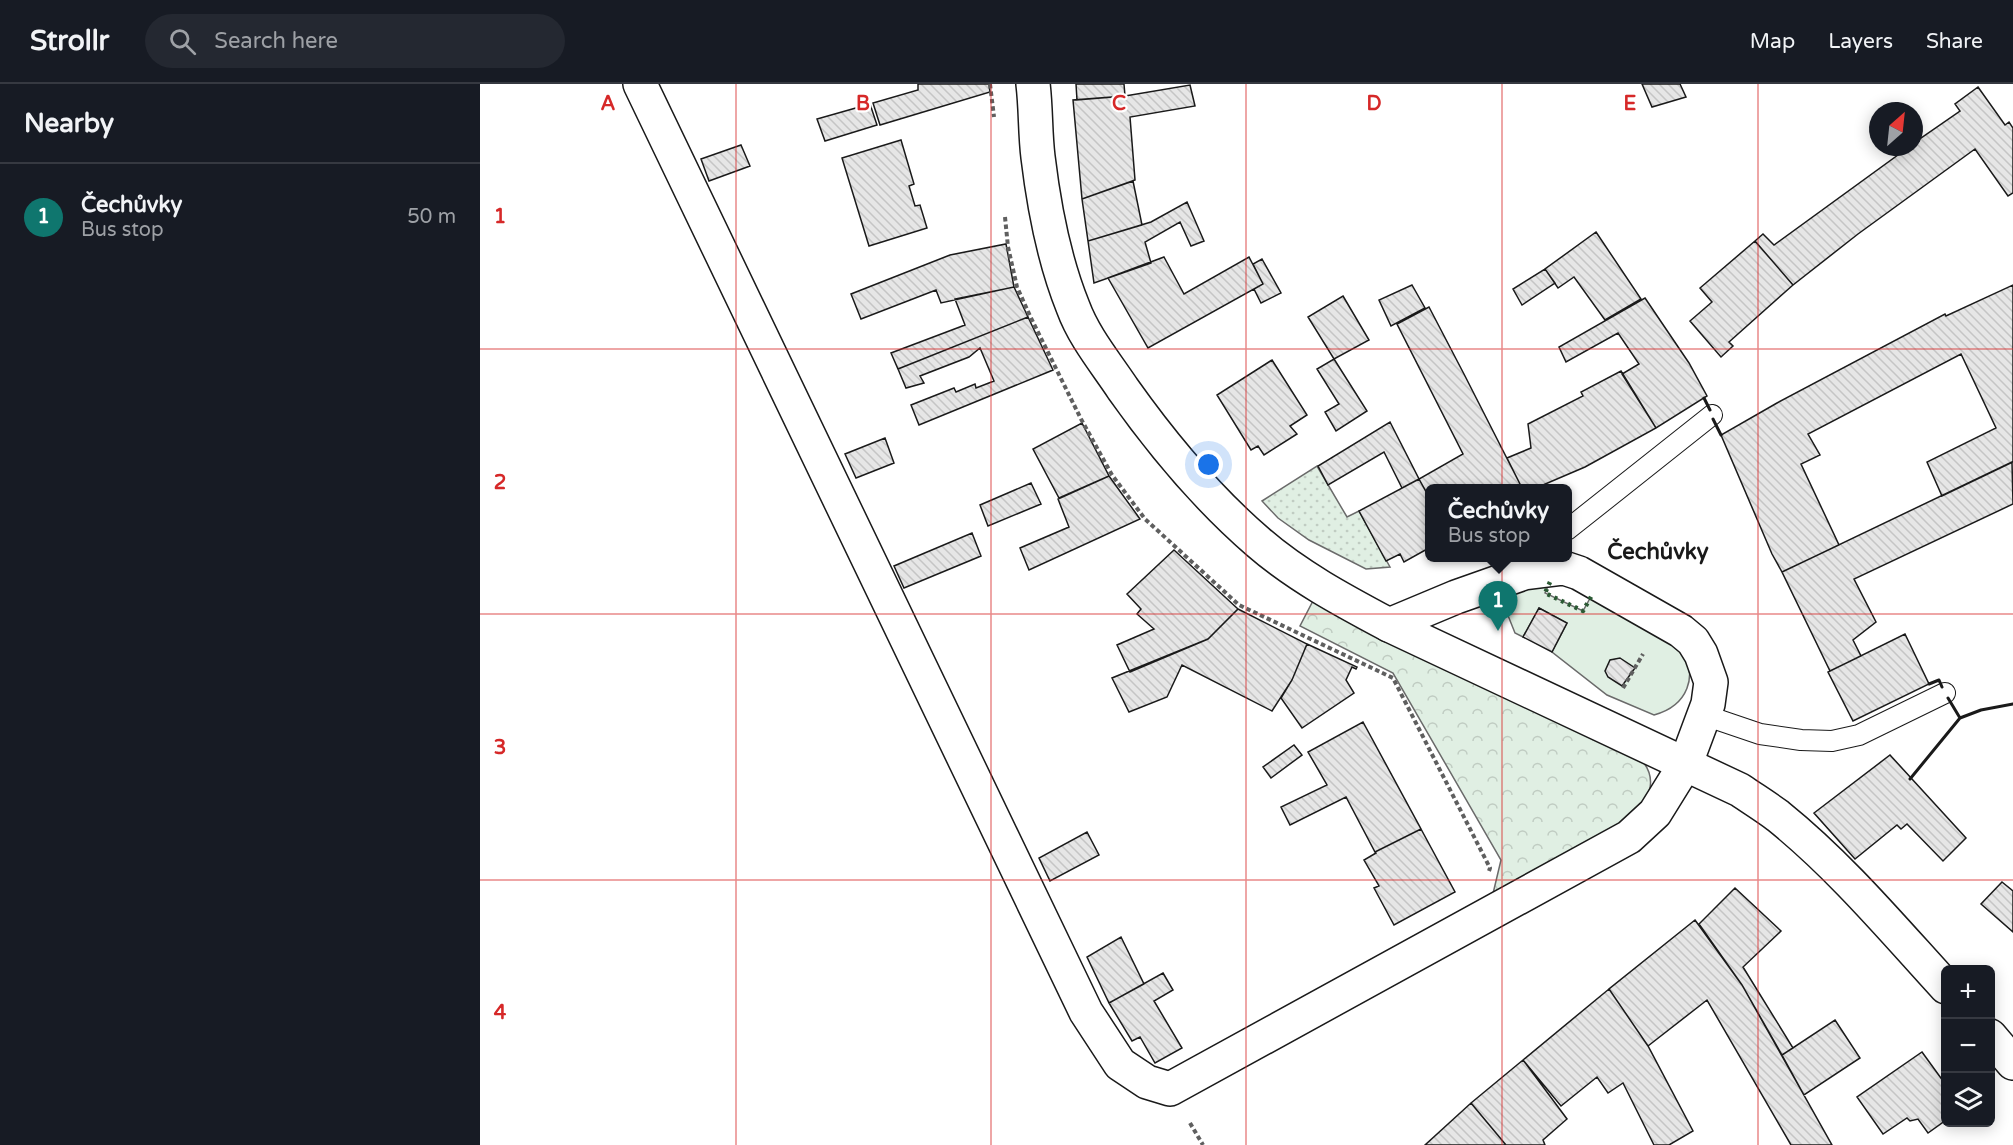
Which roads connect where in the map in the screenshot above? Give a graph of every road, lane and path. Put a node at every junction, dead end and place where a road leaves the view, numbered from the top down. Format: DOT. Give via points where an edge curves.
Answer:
graph roads {
  1 [pos="640,84"];
  2 [pos="1033,84"];
  3 [pos="1712,415"];
  4 [pos="1572,526"];
  5 [pos="1531,565"];
  6 [pos="1389,625"];
  7 [pos="1945,693"];
  8 [pos="1704,716"];
  9 [pos="1686,763"];
  10 [pos="1941,981"];
  11 [pos="1995,1042"];
  12 [pos="2013,1063"];
  1 -- 9 [label="street" via="1086,1012 1120,1064 1147,1082 1170,1089 1629,837 1655,813"];
  2 -- 6 [label="street" via="1048,220 1063,279 1085,334 1180,464 1237,523 1291,567"];
  3 -- 4 [label="lane"];
  5 -- 6 [label="street"];
  5 -- 8 [label="street" via="1572,571 1664,620 1693,641 1711,682"];
  6 -- 9 [label="street"];
  7 -- 8 [label="lane" via="1859,735 1832,741 1760,734"];
  8 -- 9 [label="street"];
  9 -- 10 [label="street" via="1740,790 1777,815 1875,908"];
  11 -- 12 [label="street"];
}
